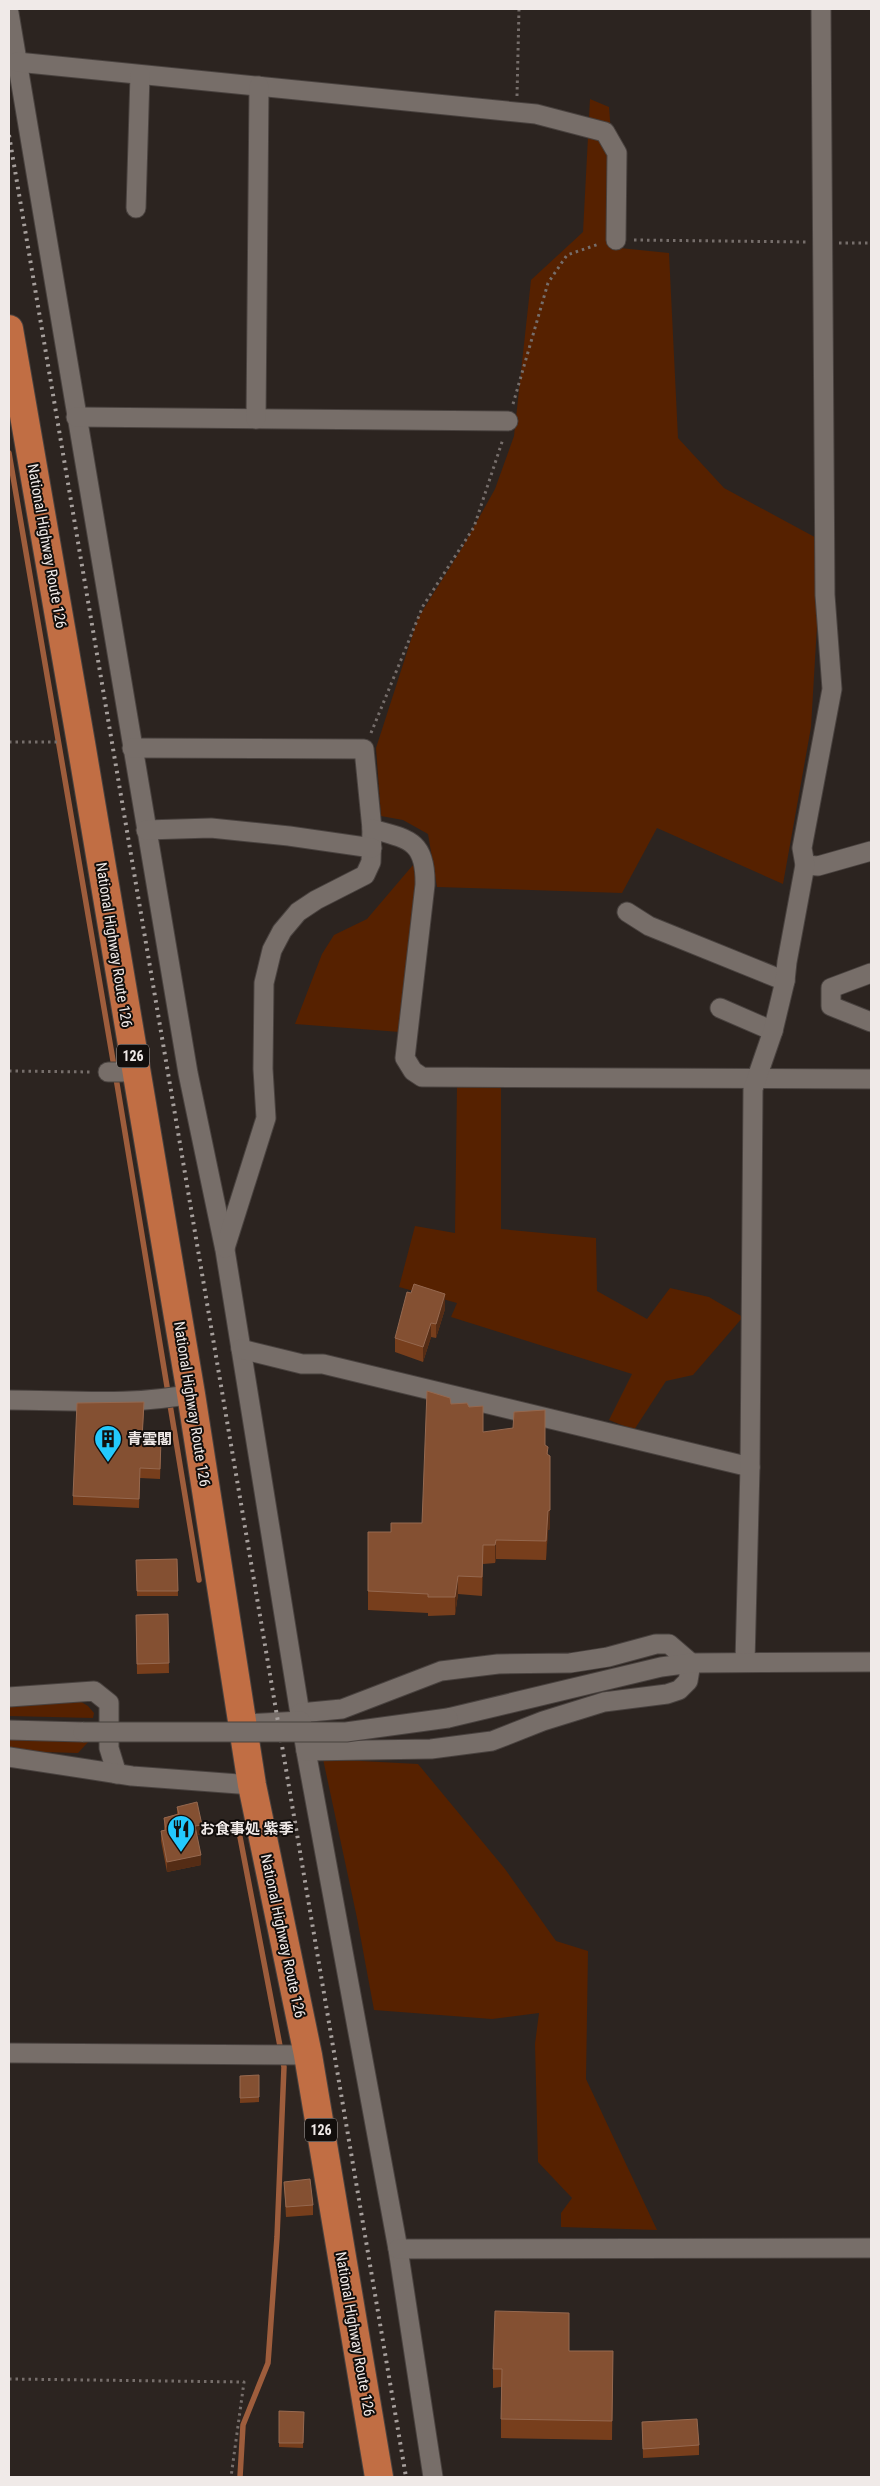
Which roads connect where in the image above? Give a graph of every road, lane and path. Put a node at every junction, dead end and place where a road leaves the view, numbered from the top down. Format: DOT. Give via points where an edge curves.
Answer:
graph roads {
  1 [pos="519,9"];
  2 [pos="821,9"];
  3 [pos="9,13"];
  4 [pos="17,62"];
  5 [pos="140,75"];
  6 [pos="259,86"];
  7 [pos="517,112"];
  8 [pos="136,208"];
  9 [pos="616,240"];
  10 [pos="822,243"];
  11 [pos="871,243"];
  12 [pos="9,329"];
  13 [pos="14,415"];
  14 [pos="76,417"];
  15 [pos="256,419"];
  16 [pos="508,421"];
  17 [pos="9,742"];
  18 [pos="64,742"];
  19 [pos="132,748"];
  20 [pos="364,749"];
  21 [pos="146,830"];
  22 [pos="372,838"];
  23 [pos="871,851"];
  24 [pos="805,865"];
  25 [pos="627,912"];
  26 [pos="871,973"];
  27 [pos="785,981"];
  28 [pos="720,1008"];
  29 [pos="871,1022"];
  30 [pos="773,1031"];
  31 [pos="9,1071"];
  32 [pos="121,1072"];
  33 [pos="754,1079"];
  34 [pos="871,1079"];
  35 [pos="225,1250"];
  36 [pos="241,1349"];
  37 [pos="176,1397"];
  38 [pos="9,1400"];
  39 [pos="750,1467"];
  40 [pos="745,1662"];
  41 [pos="871,1662"];
  42 [pos="691,1663"];
  43 [pos="9,1697"];
  44 [pos="301,1717"];
  45 [pos="242,1724"];
  46 [pos="9,1730"];
  47 [pos="306,1751"];
  48 [pos="9,1757"];
  49 [pos="117,1774"];
  50 [pos="252,1785"];
  51 [pos="9,2053"];
  52 [pos="289,2055"];
  53 [pos="398,2248"];
  54 [pos="871,2248"];
  55 [pos="9,2379"];
  56 [pos="231,2477"];
  57 [pos="379,2477"];
  58 [pos="433,2477"];
  1 -- 7 [label="path"];
  2 -- 10 [label="street"];
  3 -- 4 [label="street"];
  4 -- 5 [label="street"];
  4 -- 14 [label="street"];
  5 -- 6 [label="street"];
  5 -- 8 [label="street"];
  6 -- 7 [label="street"];
  6 -- 15 [label="street"];
  7 -- 9 [label="street" via="606,132 617,153"];
  9 -- 10 [label="path"];
  9 -- 16 [label="path" via="567,255 548,283"];
  10 -- 11 [label="path"];
  10 -- 24 [label="street" via="825,594 832,689 802,848"];
  12 -- 13 [label="highway, National Highway Route 126 / 126"];
  13 -- 32 [label="highway, National Highway Route 126 / 126" via="80,733"];
  14 -- 15 [label="street"];
  14 -- 19 [label="street"];
  15 -- 16 [label="street"];
  16 -- 20 [label="path" via="474,527 423,606"];
  17 -- 18 [label="path"];
  19 -- 20 [label="street"];
  19 -- 21 [label="street"];
  20 -- 22 [label="street"];
  21 -- 22 [label="street" via="211,828 289,836"];
  21 -- 35 [label="street" via="188,1073"];
  22 -- 33 [label="street" via="406,838 426,864 405,1058 412,1071 422,1077"];
  22 -- 35 [label="street" via="372,862 365,875 298,912 272,950 264,983 266,1118"];
  23 -- 24 [label="street" via="818,866"];
  24 -- 27 [label="street"];
  25 -- 27 [label="street" via="649,926"];
  26 -- 29 [label="street" via="831,988 830,995 832,1006"];
  27 -- 30 [label="street"];
  28 -- 30 [label="street"];
  30 -- 33 [label="street"];
  31 -- 32 [label="path"];
  32 -- 37 [label="highway, National Highway Route 126 / 126"];
  33 -- 34 [label="street"];
  33 -- 39 [label="street"];
  35 -- 36 [label="street"];
  36 -- 39 [label="street" via="302,1364 323,1364"];
  36 -- 44 [label="street"];
  37 -- 38 [label="street" via="127,1401"];
  37 -- 45 [label="highway, National Highway Route 126 / 126"];
  39 -- 40 [label="street"];
  40 -- 41 [label="street"];
  40 -- 42 [label="street"];
  42 -- 44 [label="street" via="669,1644 656,1644 570,1663 498,1664 441,1671 342,1709"];
  42 -- 46 [label="street, bridge" via="661,1667 448,1718 346,1732"];
  42 -- 47 [label="street" via="688,1681 673,1692 604,1702 492,1741 431,1749"];
  43 -- 49 [label="street" via="94,1691 109,1703 109,1748"];
  44 -- 45 [label="street"];
  44 -- 47 [label="street"];
  45 -- 50 [label="highway, National Highway Route 126 / 126"];
  47 -- 53 [label="street"];
  48 -- 49 [label="street"];
  49 -- 50 [label="street"];
  50 -- 52 [label="highway, National Highway Route 126 / 126"];
  51 -- 52 [label="street"];
  52 -- 57 [label="highway, National Highway Route 126 / 126"];
  53 -- 54 [label="street"];
  53 -- 58 [label="street"];
  55 -- 56 [label="path" via="244,2382"];
}
